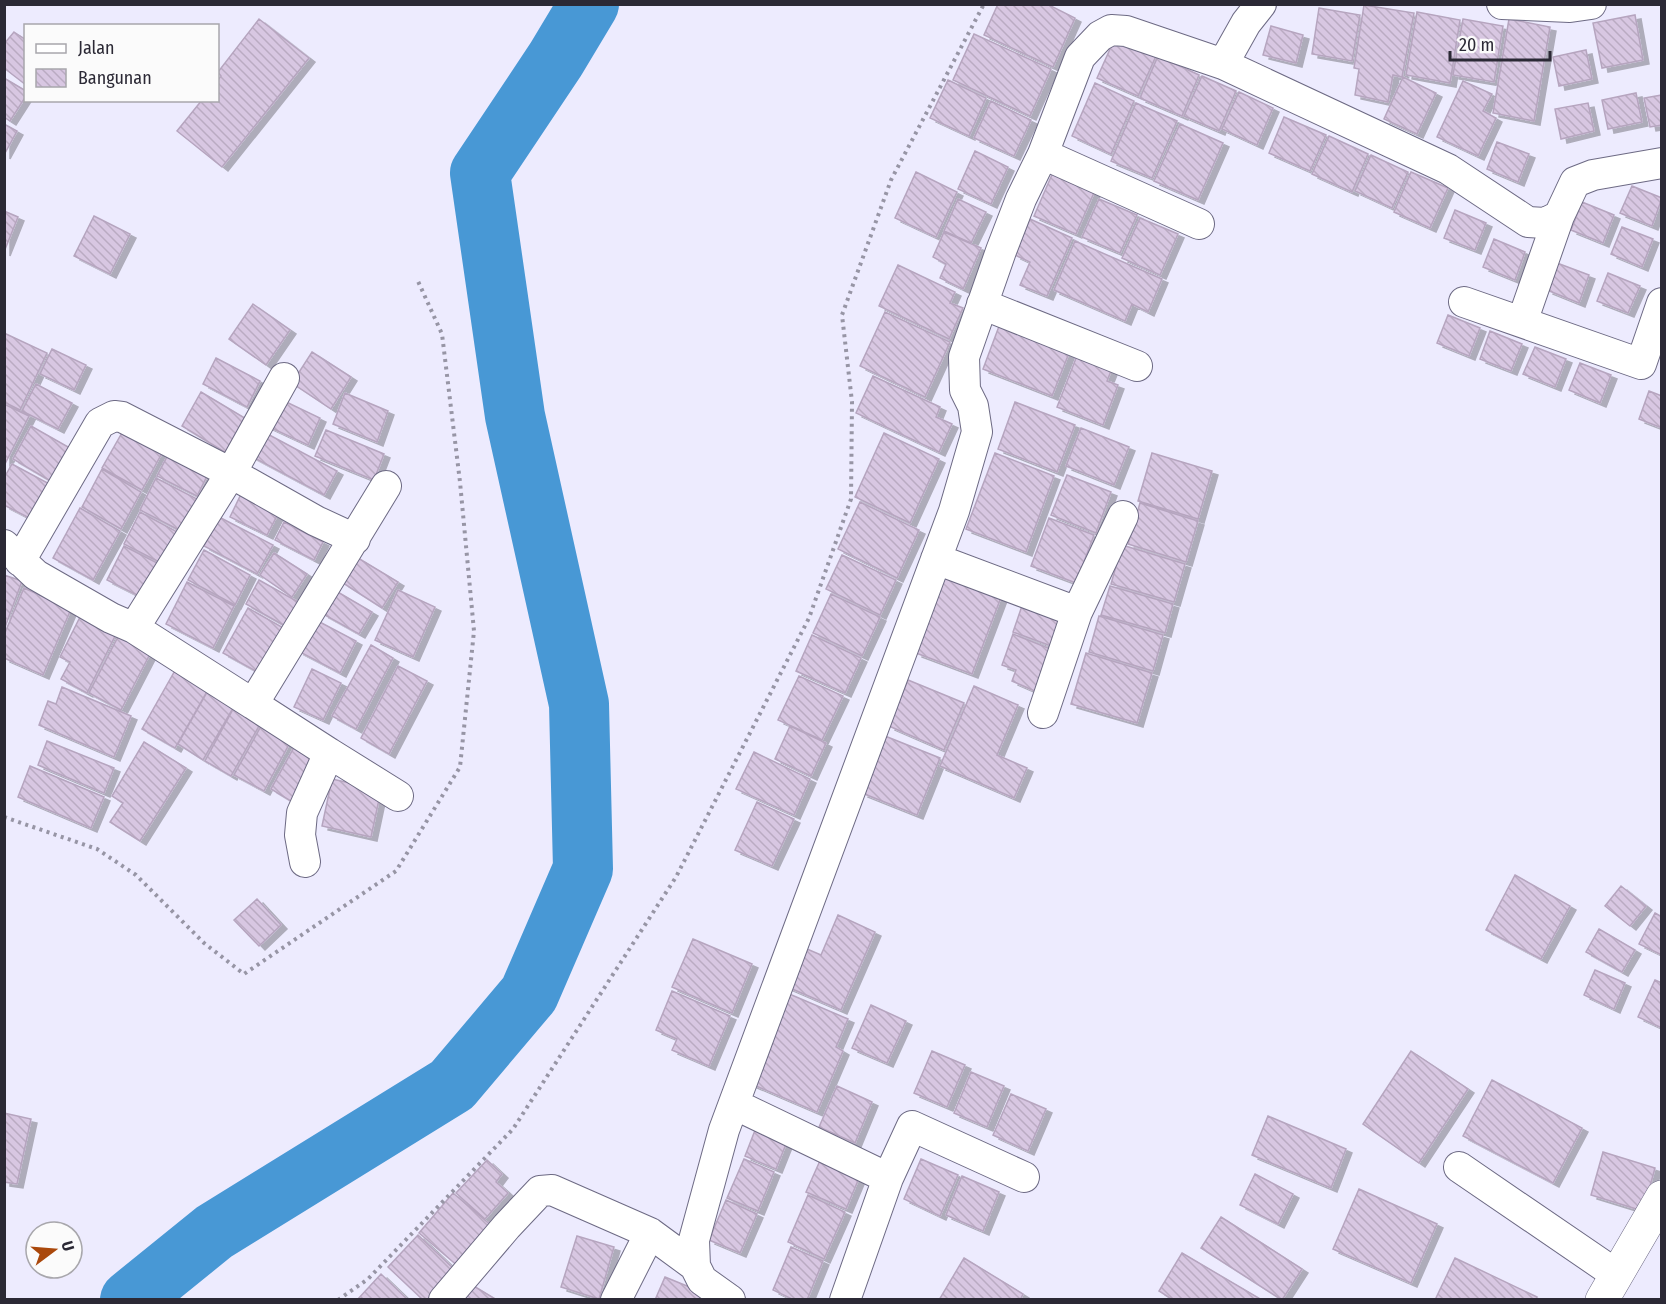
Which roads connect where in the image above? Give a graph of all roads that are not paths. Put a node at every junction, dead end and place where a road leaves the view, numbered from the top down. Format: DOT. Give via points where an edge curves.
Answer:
graph roads {
  1 [pos="1261,4"];
  2 [pos="1502,4"];
  3 [pos="1591,4"];
  4 [pos="1115,17"];
  5 [pos="1223,64"];
  6 [pos="1043,154"];
  7 [pos="1662,163"];
  8 [pos="1559,216"];
  9 [pos="1199,224"];
  10 [pos="1464,302"];
  11 [pos="1662,303"];
  12 [pos="982,304"];
  13 [pos="1522,322"];
  14 [pos="1137,366"];
  15 [pos="284,378"];
  16 [pos="231,473"];
  17 [pos="386,486"];
  18 [pos="1123,516"];
  19 [pos="355,539"];
  20 [pos="12,553"];
  21 [pos="936,560"];
  22 [pos="1077,612"];
  23 [pos="134,628"];
  24 [pos="253,704"];
  25 [pos="1042,713"];
  26 [pos="329,753"];
  27 [pos="398,796"];
  28 [pos="305,862"];
  29 [pos="734,1104"];
  30 [pos="1459,1167"];
  31 [pos="1024,1177"];
  32 [pos="888,1178"];
  33 [pos="1662,1197"];
  34 [pos="650,1233"];
  35 [pos="695,1266"];
  36 [pos="1609,1287"];
  37 [pos="444,1299"];
  38 [pos="616,1299"];
  39 [pos="730,1299"];
  40 [pos="845,1299"];
  1 -- 5 [label="street"];
  2 -- 3 [label="street"];
  4 -- 5 [label="street" via="1126,31"];
  4 -- 6 [label="street" via="1080,57"];
  5 -- 8 [label="street" via="1448,169 1528,222 1545,223"];
  6 -- 9 [label="street"];
  6 -- 12 [label="street" via="1021,199"];
  7 -- 8 [label="street" via="1575,182"];
  8 -- 13 [label="street"];
  10 -- 13 [label="street"];
  11 -- 13 [label="street" via="1641,364"];
  12 -- 14 [label="street"];
  12 -- 21 [label="street" via="964,357 965,390 973,406 977,432"];
  15 -- 16 [label="street"];
  16 -- 19 [label="street"];
  16 -- 20 [label="street" via="122,417 109,417 100,423"];
  16 -- 23 [label="street"];
  17 -- 19 [label="street"];
  18 -- 22 [label="street"];
  19 -- 24 [label="street"];
  20 -- 23 [label="street" via="56,587"];
  21 -- 22 [label="street"];
  21 -- 29 [label="street"];
  22 -- 25 [label="street"];
  23 -- 24 [label="street"];
  24 -- 26 [label="street"];
  26 -- 27 [label="street"];
  26 -- 28 [label="street" via="302,813 300,835"];
  29 -- 32 [label="street"];
  29 -- 35 [label="street" via="723,1130 694,1240"];
  30 -- 36 [label="street"];
  31 -- 32 [label="street" via="912,1125"];
  32 -- 40 [label="street"];
  33 -- 36 [label="street"];
  34 -- 35 [label="street"];
  34 -- 37 [label="street" via="552,1190 540,1191"];
  34 -- 38 [label="street"];
  35 -- 39 [label="street" via="702,1280"];
}
